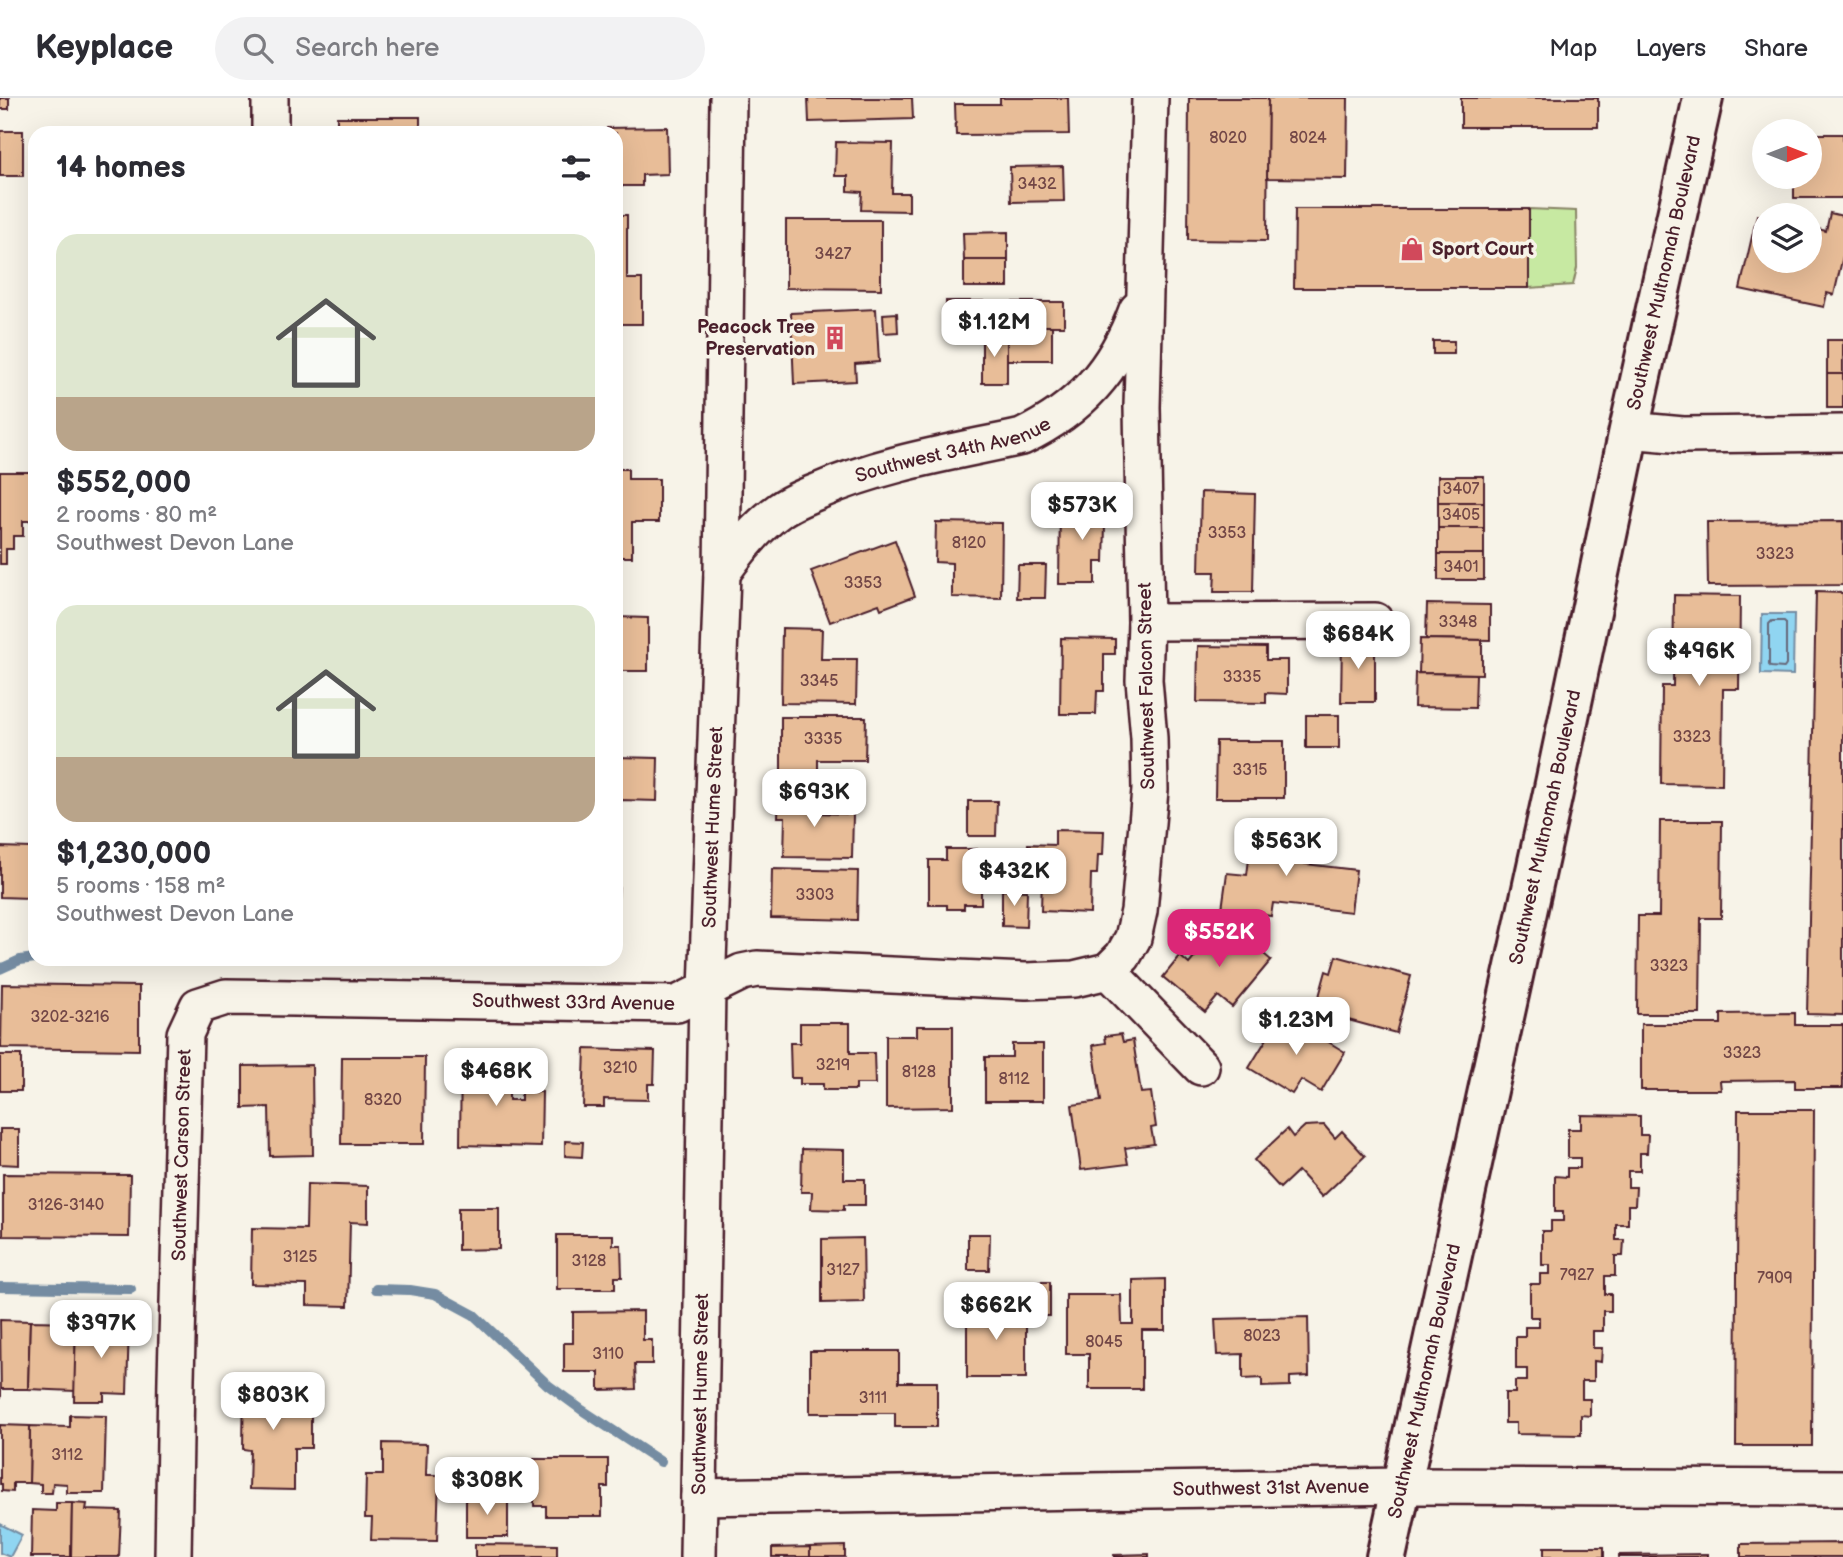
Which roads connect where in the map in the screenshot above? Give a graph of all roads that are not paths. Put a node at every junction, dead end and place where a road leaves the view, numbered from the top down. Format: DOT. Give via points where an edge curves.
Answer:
graph roads {
  1 [pos="270,98"];
  2 [pos="728,98"];
  3 [pos="1150,98"];
  4 [pos="1703,98"];
  5 [pos="270,126"];
  6 [pos="1144,290"];
  7 [pos="1629,430"];
  8 [pos="1843,433"];
  9 [pos="722,573"];
  10 [pos="1376,621"];
  11 [pos="1146,622"];
  12 [pos="1108,971"];
  13 [pos="707,990"];
  14 [pos="198,1006"];
  15 [pos="1201,1067"];
  16 [pos="1402,1486"];
  17 [pos="1843,1488"];
  18 [pos="699,1496"];
  19 [pos="173,1557"];
  20 [pos="698,1557"];
  21 [pos="1386,1557"];
  1 -- 5 [label="street"];
  2 -- 9 [label="street, Southwest Hume Street"];
  3 -- 6 [label="street, Southwest Falcon Street"];
  4 -- 7 [label="main road, Southwest Multnomah Boulevard"];
  6 -- 9 [label="street, Southwest 34th Avenue" via="1118,353 1101,378 1063,414 1022,437 878,470 803,498 764,523"];
  6 -- 11 [label="street, Southwest Falcon Street"];
  7 -- 8 [label="street" via="1683,435"];
  7 -- 16 [label="main road, Southwest Multnomah Boulevard"];
  9 -- 13 [label="street, Southwest Hume Street"];
  10 -- 11 [label="street"];
  11 -- 12 [label="street, Southwest Falcon Street" via="1143,680 1150,790 1139,911 1133,938"];
  12 -- 13 [label="street, Southwest 33rd Avenue" via="1074,979 1026,981 757,969"];
  12 -- 15 [label="street"];
  13 -- 14 [label="street, Southwest 33rd Avenue" via="677,1004 226,997"];
  13 -- 18 [label="street, Southwest Hume Street"];
  14 -- 19 [label="street, Southwest Carson Street" via="185,1034"];
  16 -- 17 [label="street, Southwest 31st Avenue"];
  16 -- 18 [label="street, Southwest 31st Avenue"];
  16 -- 21 [label="main road, Southwest Multnomah Boulevard"];
  18 -- 20 [label="street, Southwest Hume Street"];
}
